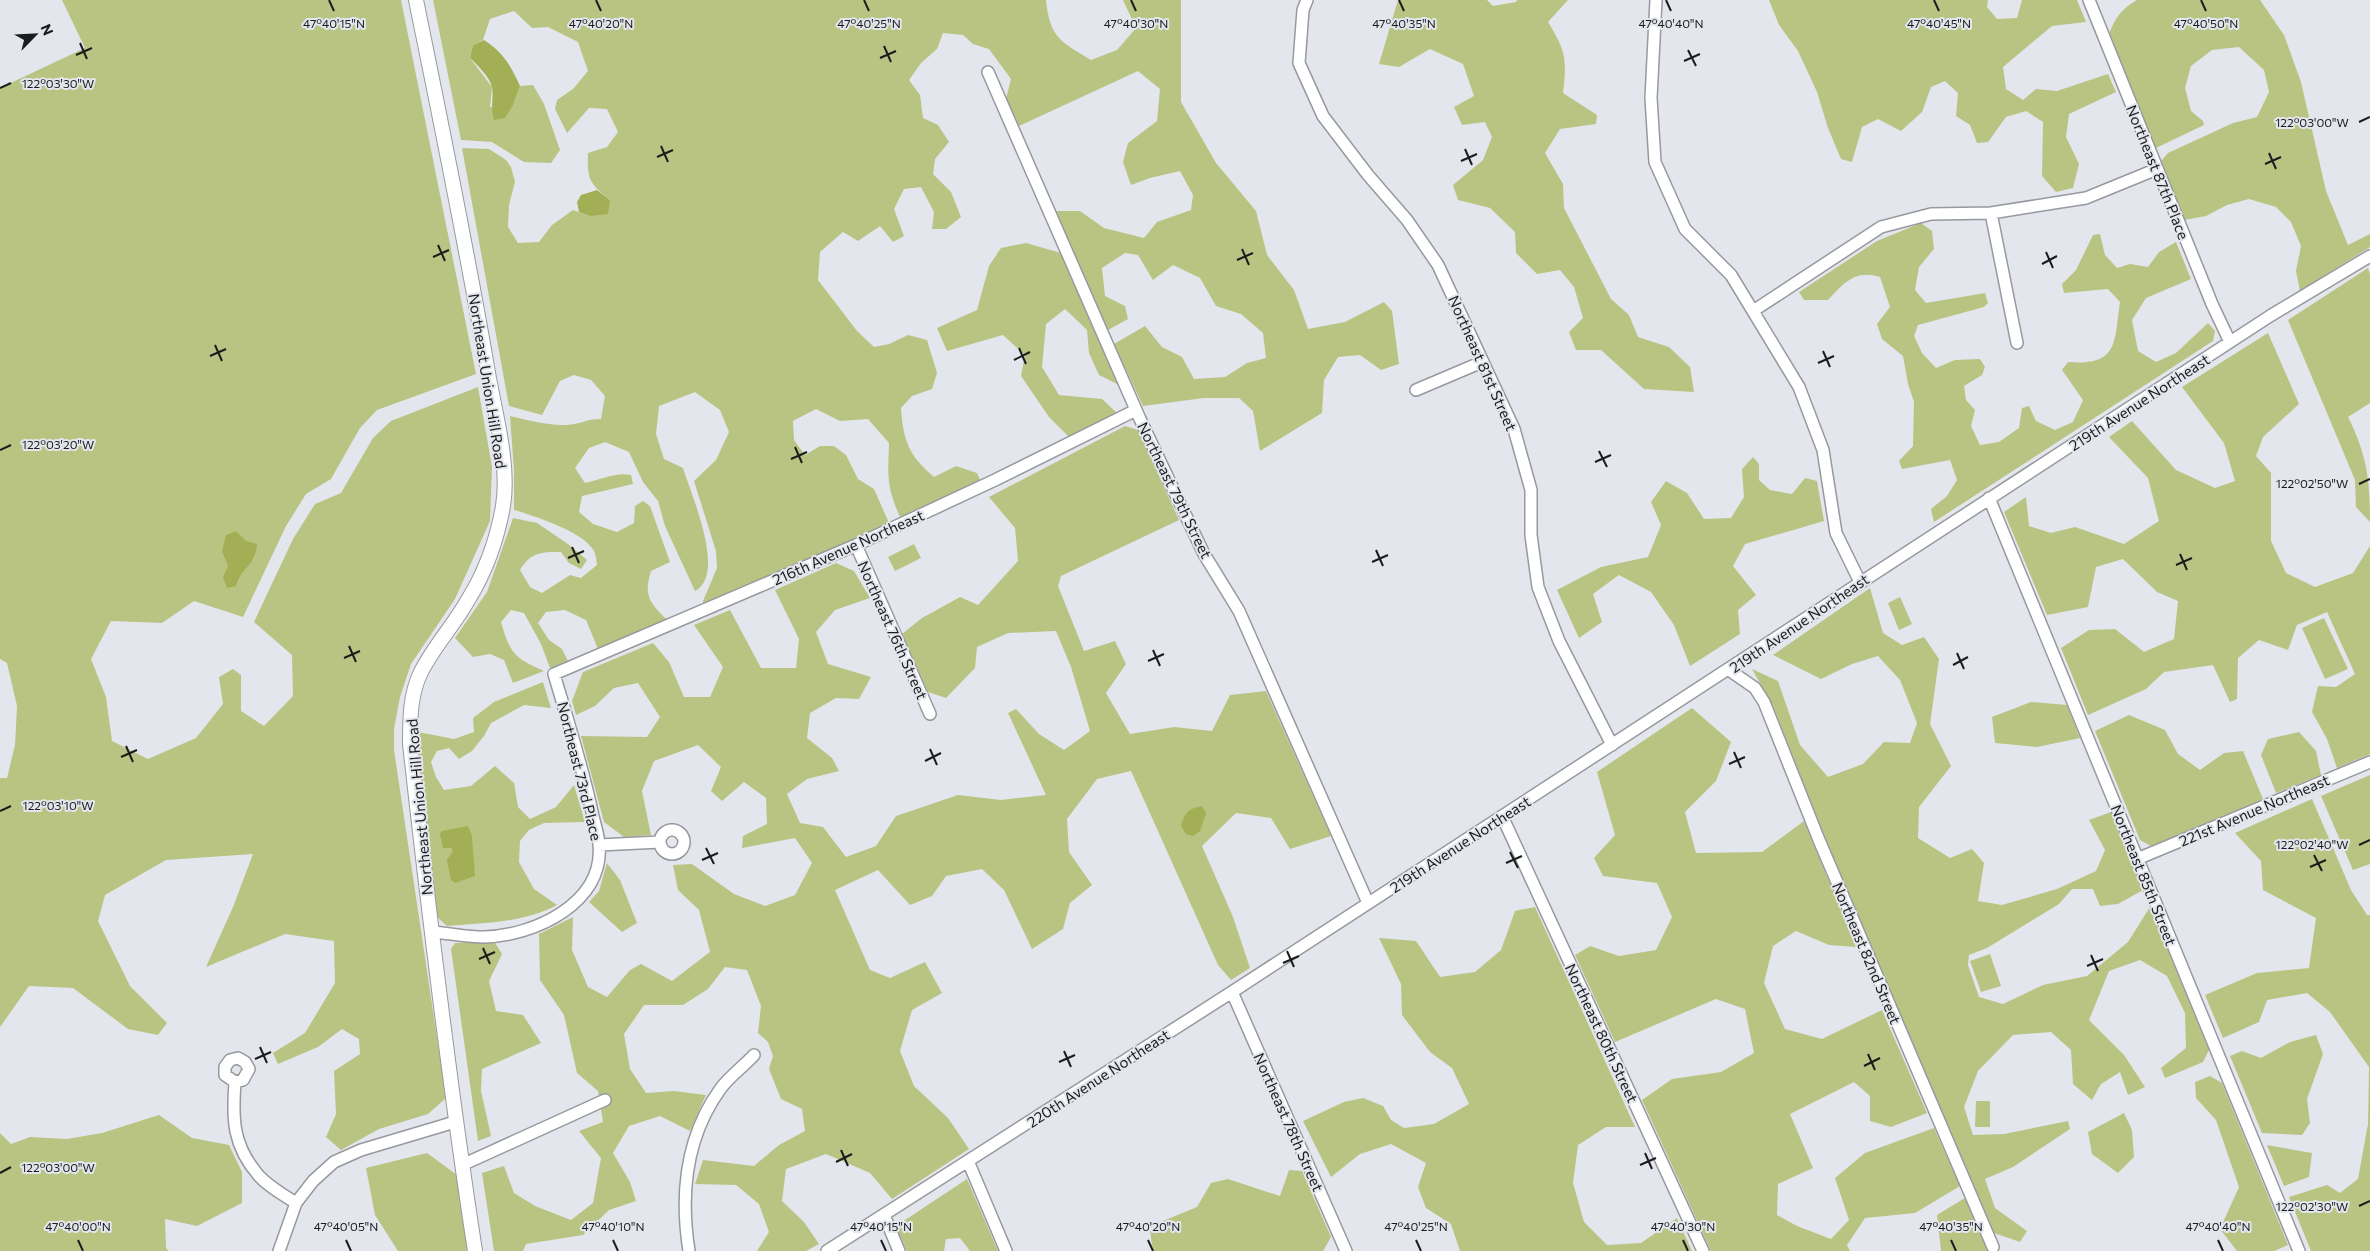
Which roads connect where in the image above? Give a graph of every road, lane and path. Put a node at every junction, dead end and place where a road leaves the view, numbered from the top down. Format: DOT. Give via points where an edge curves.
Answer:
graph roads {
  1 [pos="416,0"];
  2 [pos="1656,0"];
  3 [pos="2089,0"];
  4 [pos="1305,5"];
  5 [pos="988,72"];
  6 [pos="2157,169"];
  7 [pos="1990,213"];
  8 [pos="2370,256"];
  9 [pos="1752,310"];
  10 [pos="2230,342"];
  11 [pos="2017,343"];
  12 [pos="1482,362"];
  13 [pos="1416,390"];
  14 [pos="1136,410"];
  15 [pos="1989,498"];
  16 [pos="856,545"];
  17 [pos="1860,582"];
  18 [pos="1729,670"];
  19 [pos="554,674"];
  20 [pos="930,714"];
  21 [pos="1612,745"];
  22 [pos="2370,762"];
  23 [pos="1502,816"];
  24 [pos="660,842"];
  25 [pos="599,845"];
  26 [pos="2137,859"];
  27 [pos="1368,903"];
  28 [pos="431,932"];
  29 [pos="1232,992"];
  30 [pos="754,1055"];
  31 [pos="235,1082"];
  32 [pos="605,1100"];
  33 [pos="455,1122"];
  34 [pos="968,1161"];
  35 [pos="462,1165"];
  36 [pos="296,1203"];
  37 [pos="884,1215"];
  38 [pos="1993,1247"];
  39 [pos="279,1251"];
  40 [pos="475,1251"];
  41 [pos="689,1251"];
  42 [pos="827,1251"];
  43 [pos="899,1251"];
  44 [pos="1006,1251"];
  45 [pos="1346,1251"];
  46 [pos="1703,1251"];
  47 [pos="2299,1251"];
  1 -- 28 [label="street, Northeast Union Hill Road" via="482,338 504,471 503,504 487,566 421,672 410,713 410,744"];
  2 -- 9 [label="street" via="1651,98 1655,162 1685,229 1731,274"];
  3 -- 6 [label="street, Northeast 87th Place"];
  4 -- 12 [label="street, Northeast 81st Street" via="1299,62 1323,116 1407,220 1438,265"];
  5 -- 14 [label="street, Northeast 79th Street"];
  6 -- 7 [label="street" via="2086,198"];
  6 -- 10 [label="street, Northeast 87th Place"];
  7 -- 9 [label="street" via="1931,214 1880,227"];
  7 -- 11 [label="street"];
  8 -- 10 [label="street, 219th Avenue Northeast"];
  9 -- 17 [label="street" via="1799,387 1823,450 1836,534"];
  10 -- 15 [label="street, 219th Avenue Northeast"];
  12 -- 13 [label="street"];
  12 -- 21 [label="street, Northeast 81st Street" via="1514,429 1530,490 1531,536 1538,587 1559,641"];
  14 -- 16 [label="street, 216th Avenue Northeast"];
  14 -- 27 [label="street, Northeast 79th Street" via="1204,554 1239,611"];
  15 -- 17 [label="street, 219th Avenue Northeast"];
  15 -- 26 [label="street, Northeast 85th Street"];
  16 -- 19 [label="street, 216th Avenue Northeast"];
  16 -- 20 [label="street, Northeast 76th Street"];
  17 -- 18 [label="street, 219th Avenue Northeast"];
  18 -- 21 [label="street, 219th Avenue Northeast"];
  18 -- 38 [label="street, Northeast 82nd Street" via="1755,688 1764,702 1819,840"];
  19 -- 25 [label="street, Northeast 73rd Place" via="584,777"];
  21 -- 23 [label="street, 219th Avenue Northeast"];
  22 -- 26 [label="street, 221st Avenue Northeast"];
  23 -- 27 [label="street, 219th Avenue Northeast"];
  23 -- 46 [label="street, Northeast 80th Street"];
  24 -- 25 [label="street"];
  25 -- 28 [label="street, Northeast 73rd Place" via="591,884 576,904 542,923 485,937"];
  26 -- 47 [label="street, Northeast 85th Street"];
  27 -- 29 [label="street, 220th Avenue Northeast"];
  28 -- 33 [label="street, Northeast Union Hill Road"];
  29 -- 34 [label="street, 220th Avenue Northeast"];
  29 -- 45 [label="street, Northeast 78th Street"];
  30 -- 41 [label="street" via="722,1087 702,1121 691,1154 684,1190"];
  31 -- 36 [label="street" via="233,1126 239,1144 260,1177"];
  32 -- 35 [label="street"];
  33 -- 35 [label="street, Northeast Union Hill Road"];
  33 -- 36 [label="street" via="361,1150 334,1162"];
  34 -- 37 [label="street, 220th Avenue Northeast"];
  34 -- 44 [label="street"];
  35 -- 40 [label="street, Northeast Union Hill Road"];
  36 -- 39 [label="street"];
  37 -- 42 [label="street, 220th Avenue Northeast"];
  37 -- 43 [label="street"];
}
